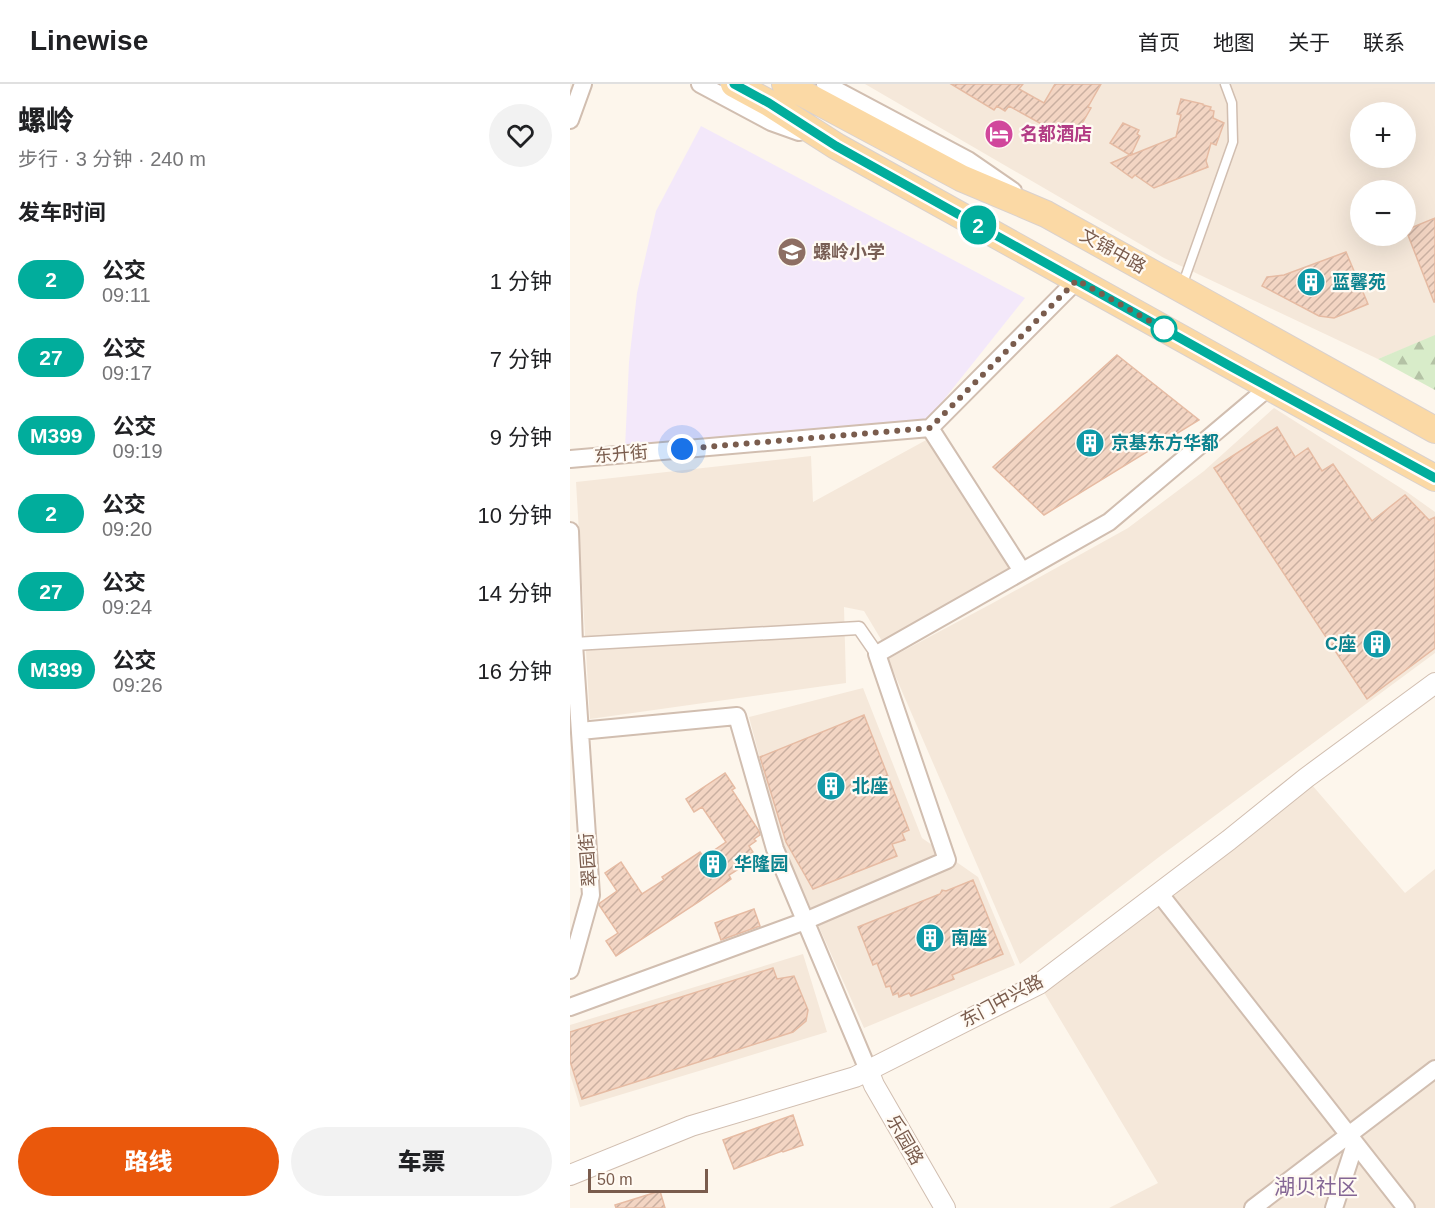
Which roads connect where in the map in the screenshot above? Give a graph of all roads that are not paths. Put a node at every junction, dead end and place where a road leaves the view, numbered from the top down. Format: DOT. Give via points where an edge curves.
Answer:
graph roads {
  1 [pos="583,84"];
  2 [pos="700,84"];
  3 [pos="734,84"];
  4 [pos="785,84"];
  5 [pos="825,84"];
  6 [pos="1225,84"];
  7 [pos="570,120"];
  8 [pos="836,146"];
  9 [pos="1046,214"];
  10 [pos="1077,280"];
  11 [pos="1181,289"];
  12 [pos="1269,387"];
  13 [pos="930,428"];
  14 [pos="1435,430"];
  15 [pos="570,459"];
  16 [pos="1435,478"];
  17 [pos="570,531"];
  18 [pos="1022,571"];
  19 [pos="574,644"];
  20 [pos="877,654"];
  21 [pos="1435,683"];
  22 [pos="580,731"];
  23 [pos="1159,893"];
  24 [pos="805,921"];
  25 [pos="570,970"];
  26 [pos="570,1007"];
  27 [pos="868,1070"];
  28 [pos="1435,1070"];
  29 [pos="1352,1140"];
  30 [pos="570,1175"];
  31 [pos="945,1208"];
  32 [pos="1253,1208"];
  33 [pos="1334,1208"];
  34 [pos="1406,1208"];
  1 -- 7 [label="street"];
  2 -- 8 [label="street" via="771,122"];
  3 -- 8 [label="main road"];
  4 -- 9 [label="main road, 文锦中路" via="961,178"];
  5 -- 9 [label="street" via="968,160"];
  6 -- 11 [label="lane" via="1232,103 1233,142"];
  8 -- 10 [label="main road"];
  9 -- 11 [label="main road, 文锦中路"];
  10 -- 12 [label="main road"];
  10 -- 13 [label="street"];
  11 -- 14 [label="main road, 文锦中路"];
  12 -- 16 [label="main road"];
  12 -- 18 [label="street" via="1109,522"];
  13 -- 15 [label="street, 东升街"];
  13 -- 18 [label="street"];
  17 -- 19 [label="street, 翠园街"];
  18 -- 20 [label="street"];
  19 -- 20 [label="street" via="859,628"];
  19 -- 22 [label="street, 翠园街"];
  20 -- 24 [label="street" via="947,860"];
  21 -- 23 [label="street, 东门中兴路"];
  22 -- 24 [label="street" via="737,716 775,849"];
  22 -- 25 [label="street, 翠园街" via="591,895"];
  23 -- 27 [label="street, 东门中兴路" via="1039,984"];
  23 -- 29 [label="street"];
  24 -- 26 [label="street"];
  24 -- 27 [label="street"];
  27 -- 30 [label="street, 东门中兴路" via="691,1126"];
  27 -- 31 [label="street, 乐园路"];
  28 -- 29 [label="street"];
  29 -- 32 [label="street"];
  29 -- 33 [label="street"];
  29 -- 34 [label="street"];
}
